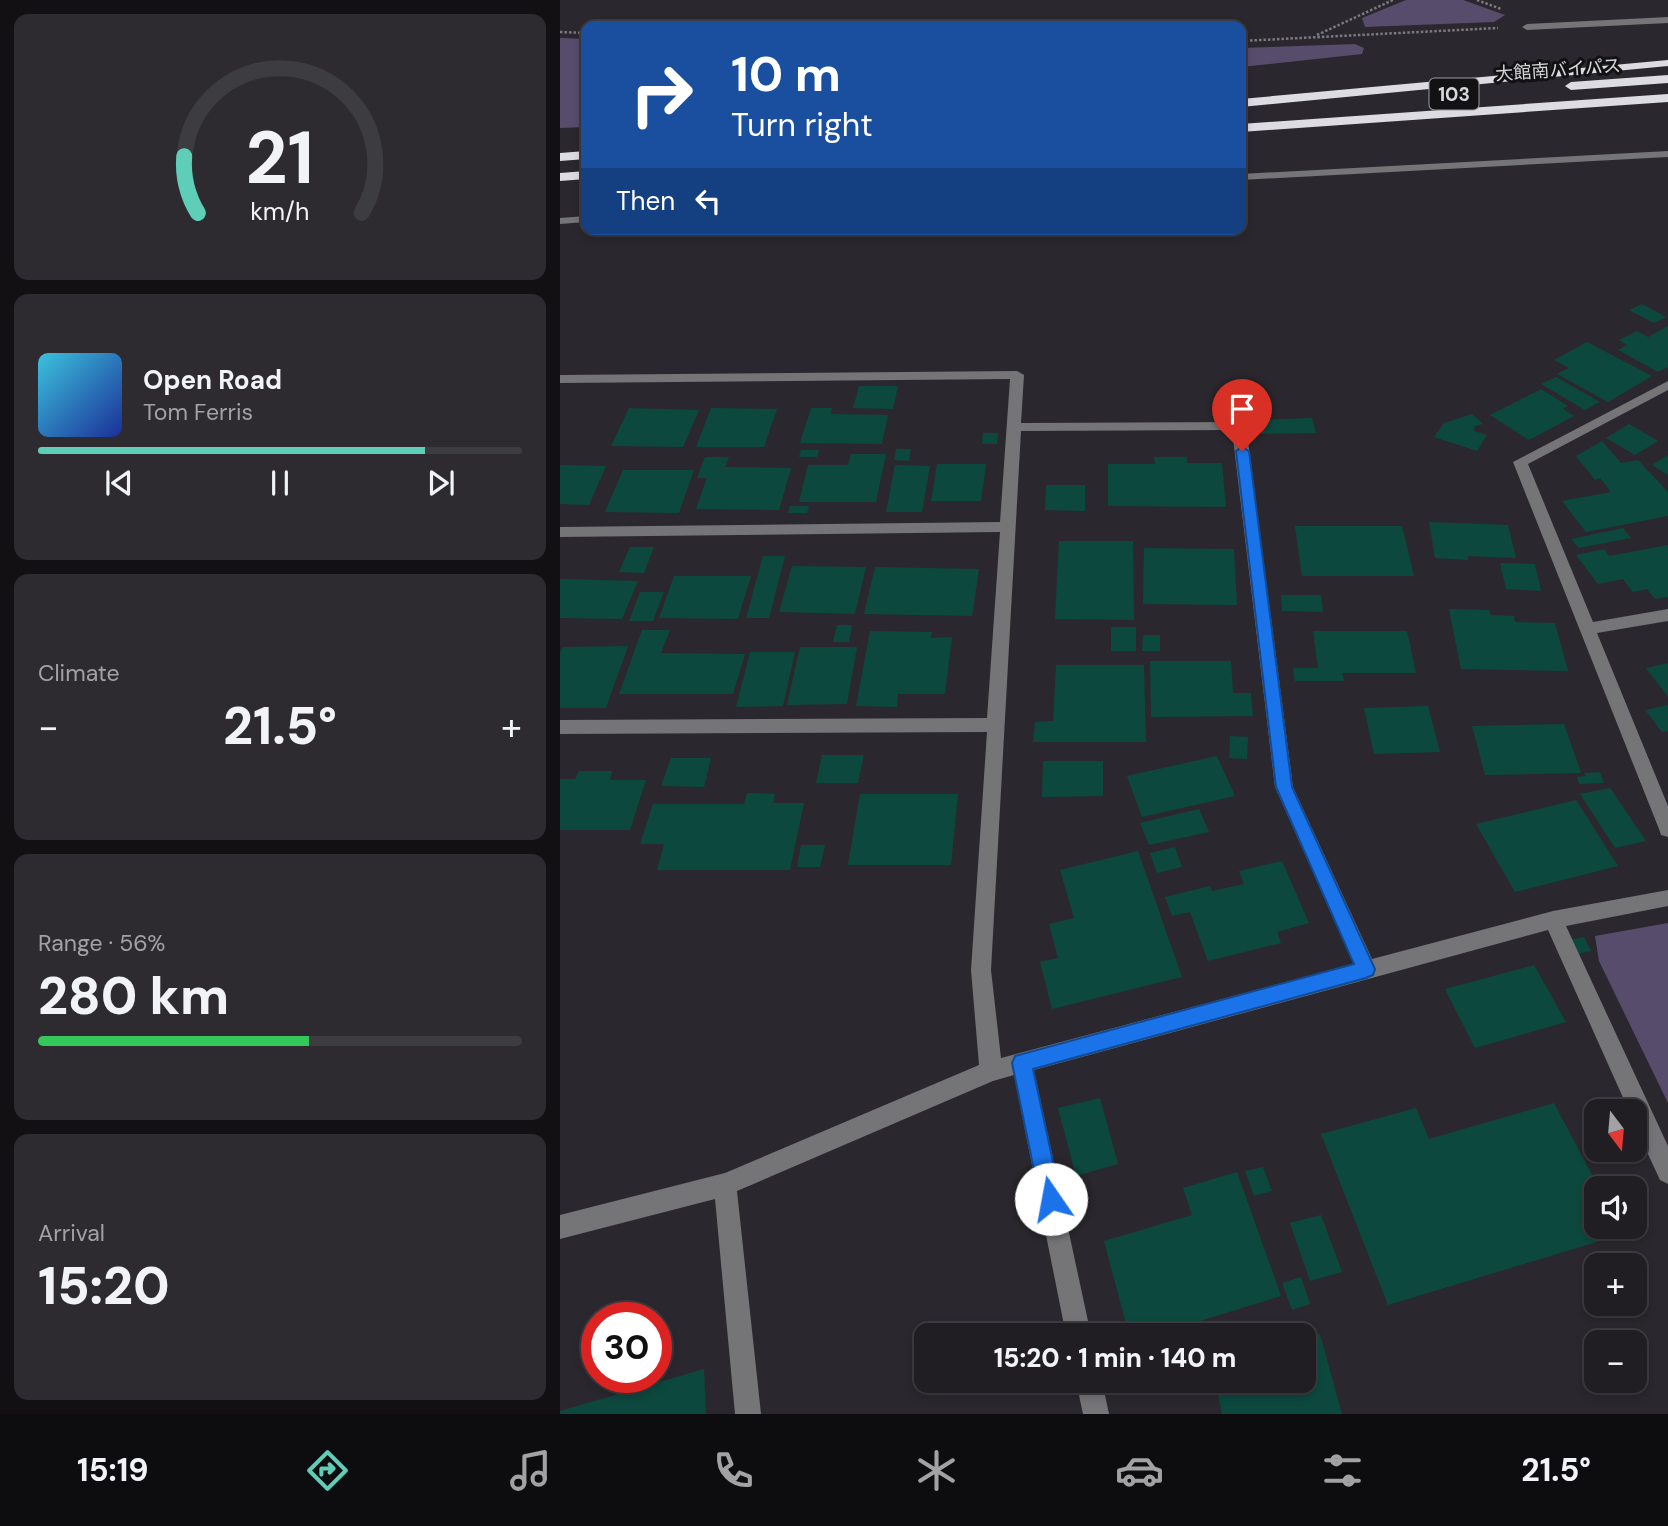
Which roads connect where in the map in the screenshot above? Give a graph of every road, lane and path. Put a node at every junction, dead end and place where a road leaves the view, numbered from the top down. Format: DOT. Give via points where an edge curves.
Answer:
graph roads {
  1 [pos="1392,0"];
  2 [pos="1668,20"];
  3 [pos="1527,27"];
  4 [pos="560,32"];
  5 [pos="581,33"];
  6 [pos="1313,37"];
  7 [pos="1246,41"];
  8 [pos="1668,63"];
  9 [pos="1668,79"];
  10 [pos="1558,87"];
  11 [pos="1544,88"];
  12 [pos="1668,98"];
  13 [pos="1246,103"];
  14 [pos="1668,108"];
  15 [pos="1246,109"];
  16 [pos="1246,131"];
  17 [pos="1246,131"];
  18 [pos="1668,154"];
  19 [pos="581,155"];
  20 [pos="560,157"];
  21 [pos="581,175"];
  22 [pos="560,177"];
  23 [pos="1246,177"];
  24 [pos="581,219"];
  25 [pos="560,221"];
  26 [pos="560,379"];
  27 [pos="1668,385"];
  28 [pos="1014,427"];
  29 [pos="1008,527"];
  30 [pos="560,533"];
  31 [pos="1668,615"];
  32 [pos="1587,629"];
  33 [pos="996,724"];
  34 [pos="560,727"];
  35 [pos="1668,829"];
  36 [pos="1668,898"];
  37 [pos="1553,920"];
  38 [pos="1366,969"];
  39 [pos="1022,1063"];
  40 [pos="991,1071"];
  41 [pos="1668,1172"];
  42 [pos="725,1185"];
  43 [pos="560,1227"];
  44 [pos="1076,1323"];
  45 [pos="1092,1393"];
  46 [pos="748,1414"];
  47 [pos="1096,1414"];
  1 -- 6 [label="path"];
  2 -- 3 [label="street"];
  3 -- 6 [label="path"];
  4 -- 5 [label="path"];
  6 -- 7 [label="path"];
  8 -- 13 [label="highway"];
  9 -- 10 [label="highway, 大館南バイパス"];
  11 -- 15 [label="highway, 大館南バイパス / 103"];
  12 -- 16 [label="highway, 大館南バイパス / 103"];
  14 -- 17 [label="highway"];
  18 -- 23 [label="street"];
  19 -- 20 [label="highway"];
  21 -- 22 [label="highway"];
  24 -- 25 [label="street"];
  26 -- 28 [label="street" via="1017,375"];
  27 -- 32 [label="street" via="1520,462"];
  28 -- 29 [label="street"];
  28 -- 38 [label="street" via="1239,426 1284,787"];
  29 -- 30 [label="street"];
  29 -- 33 [label="street"];
  31 -- 32 [label="street"];
  32 -- 35 [label="street"];
  33 -- 34 [label="street"];
  33 -- 40 [label="street" via="981,970"];
  36 -- 37 [label="street"];
  37 -- 38 [label="street"];
  37 -- 41 [label="street"];
  38 -- 39 [label="street"];
  39 -- 40 [label="street"];
  39 -- 44 [label="street"];
  40 -- 42 [label="street"];
  42 -- 43 [label="street"];
  42 -- 46 [label="street"];
  45 -- 47 [label="street"];
}
